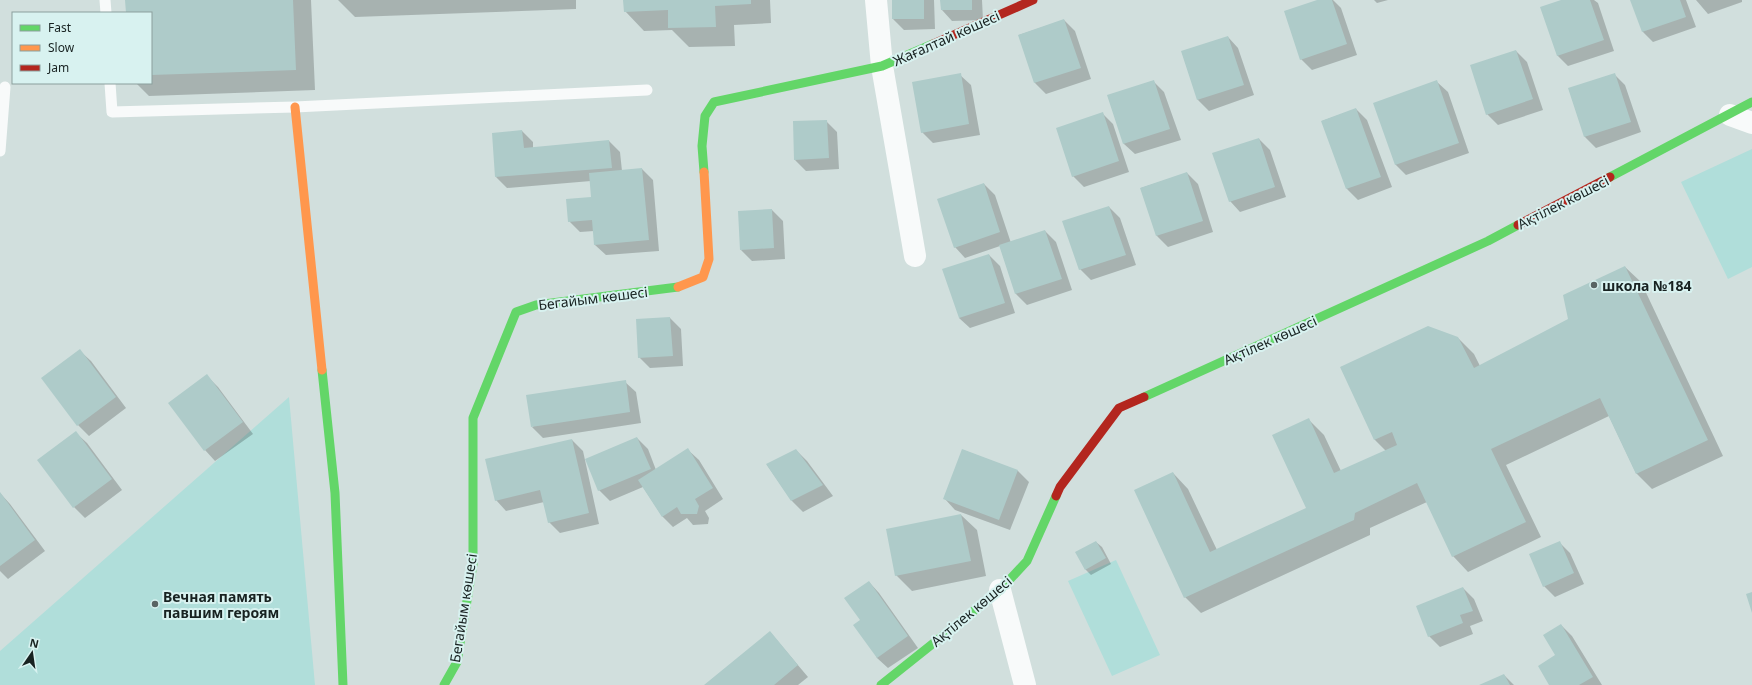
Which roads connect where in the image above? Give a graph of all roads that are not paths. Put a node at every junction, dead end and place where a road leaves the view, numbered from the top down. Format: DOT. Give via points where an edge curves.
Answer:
graph roads {
  1 [pos="106,0"];
  2 [pos="876,0"];
  3 [pos="1033,0"];
  4 [pos="106,12"];
  5 [pos="882,66"];
  6 [pos="110,84"];
  7 [pos="5,87"];
  8 [pos="647,90"];
  9 [pos="1752,102"];
  10 [pos="295,108"];
  11 [pos="1730,115"];
  12 [pos="1752,123"];
  13 [pos="0,151"];
  14 [pos="915,256"];
  15 [pos="1000,590"];
  16 [pos="457,662"];
  17 [pos="343,685"];
  18 [pos="444,685"];
  19 [pos="452,685"];
  20 [pos="881,685"];
  21 [pos="1025,685"];
  1 -- 4 [label="lane"];
  2 -- 5 [label="street"];
  3 -- 5 [label="street, Жағалтай көшесі"];
  5 -- 14 [label="street"];
  5 -- 16 [label="street, Бегайым көшесі" via="714,102 705,116 702,146 709,259 703,278 675,288 536,304 516,312 473,418 473,564"];
  6 -- 10 [label="lane" via="112,112"];
  7 -- 13 [label="lane"];
  8 -- 10 [label="lane"];
  9 -- 11 [label="street, Ақтілек көшесі"];
  10 -- 17 [label="street" via="335,493"];
  11 -- 12 [label="street"];
  11 -- 15 [label="street, Ақтілек көшесі" via="1488,241 1119,408 1060,487 1027,560"];
  15 -- 20 [label="street, Ақтілек көшесі"];
  15 -- 21 [label="street"];
  16 -- 18 [label="street, Бегайым көшесі"];
  16 -- 19 [label="street"];
}
